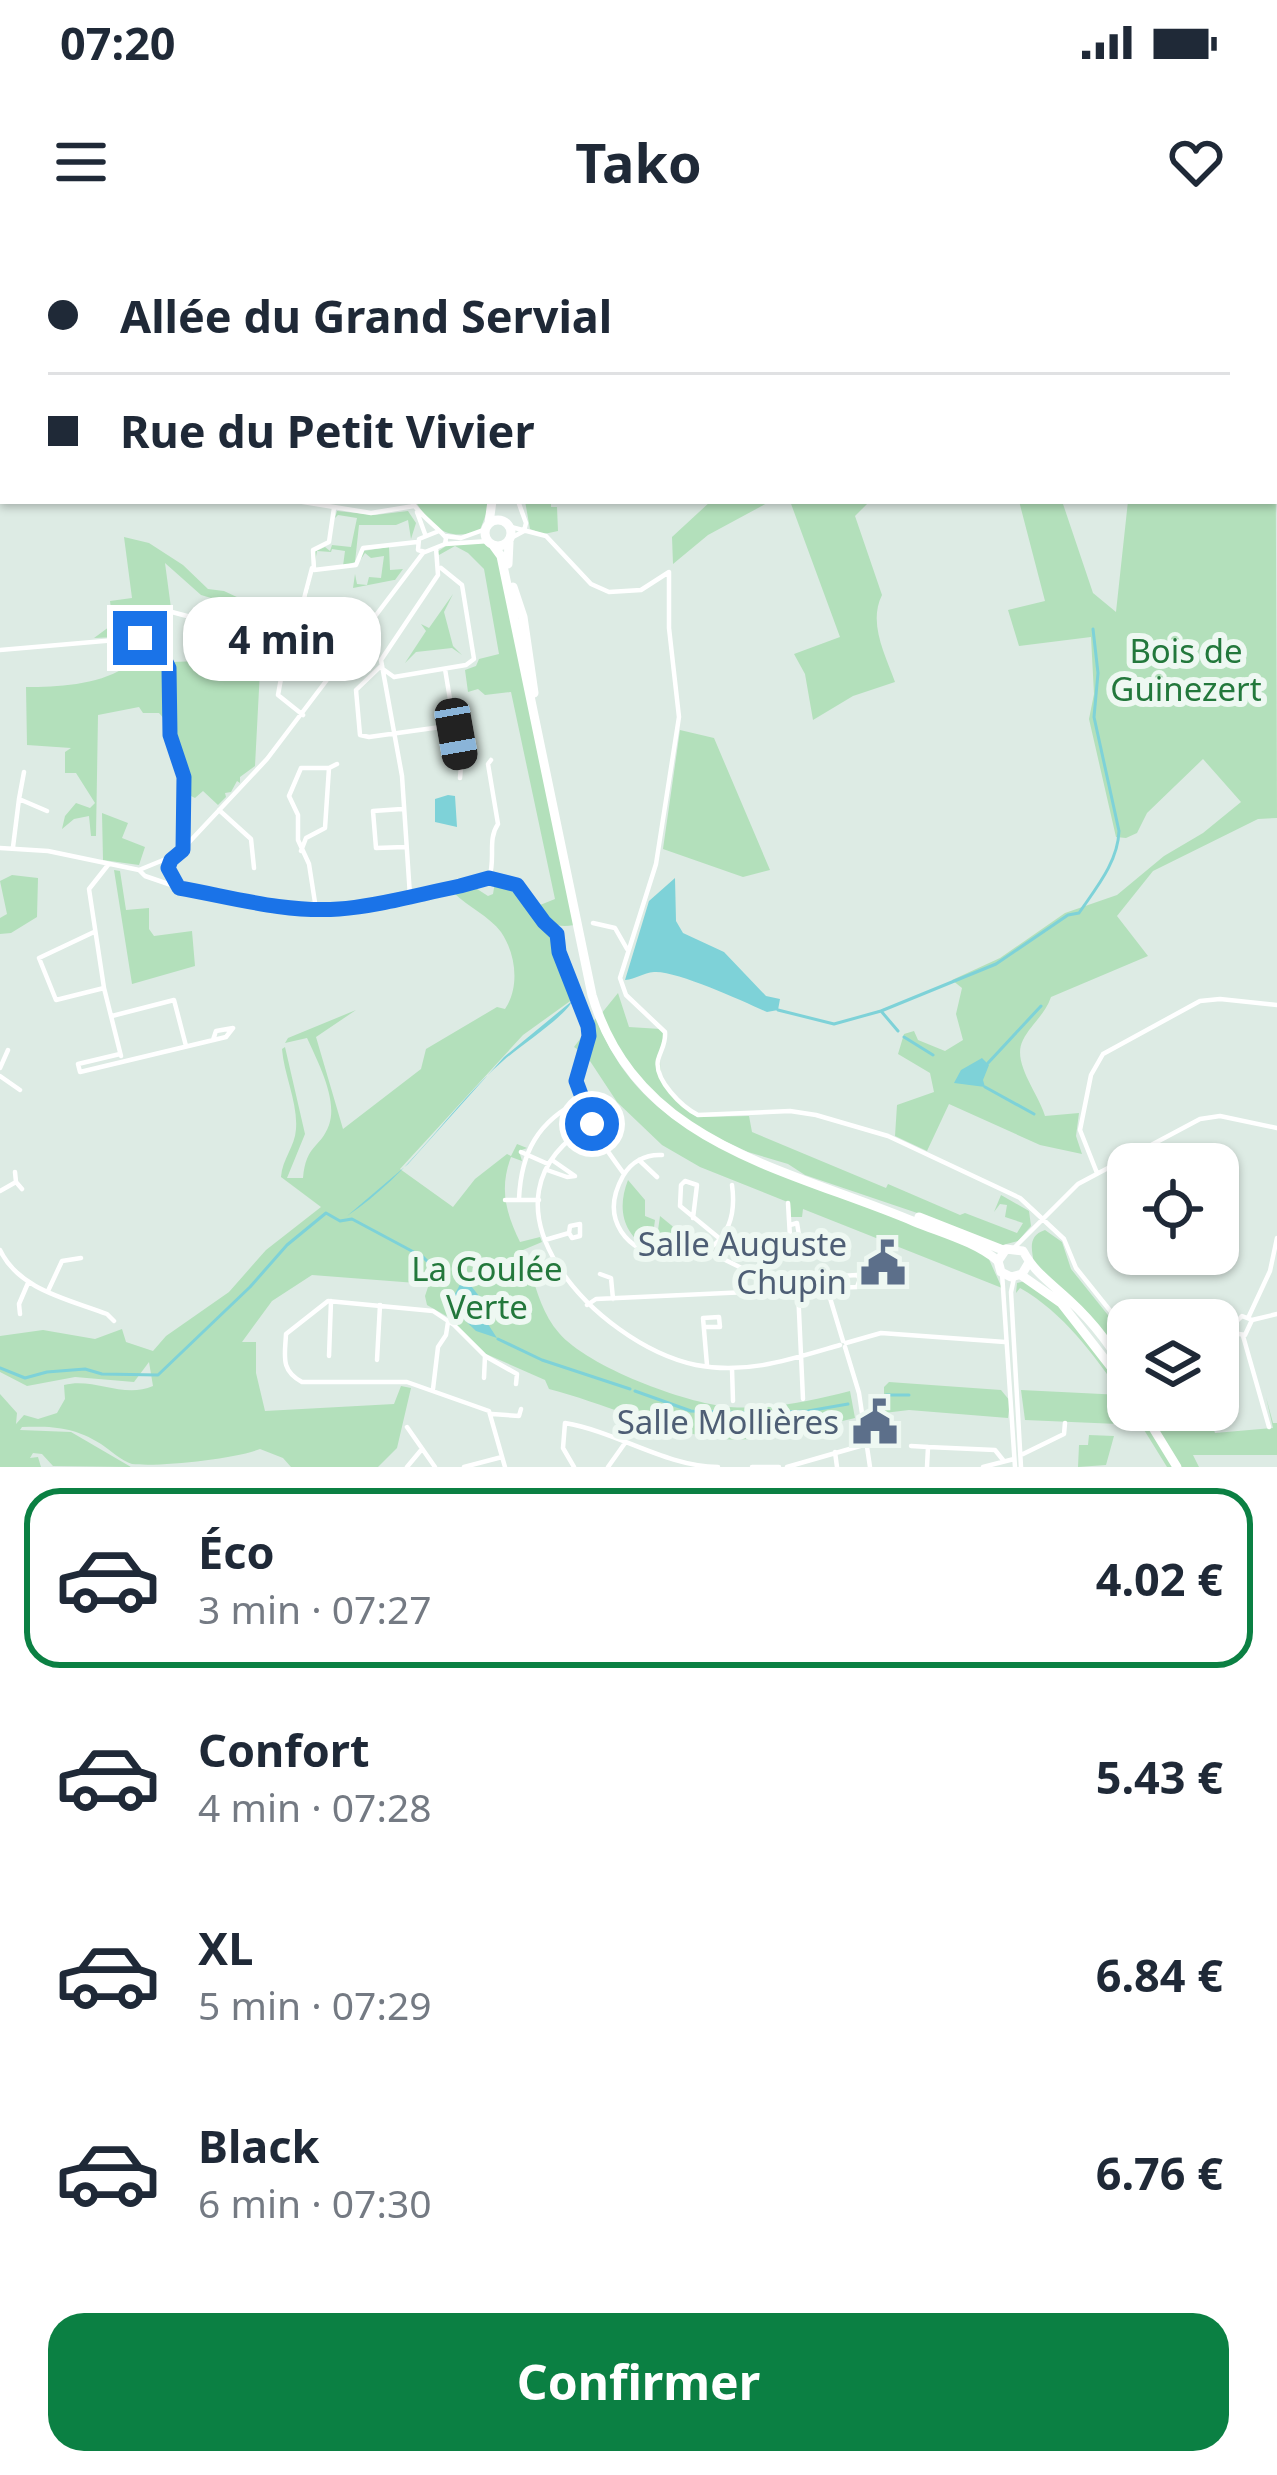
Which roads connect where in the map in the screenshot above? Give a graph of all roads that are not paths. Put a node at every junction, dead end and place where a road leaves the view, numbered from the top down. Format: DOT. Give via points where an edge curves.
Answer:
graph roads {
  1 [pos="313,504"];
  2 [pos="413,504"];
  3 [pos="494,504"];
  4 [pos="496,504"];
  5 [pos="519,504"];
  6 [pos="334,508"];
  7 [pos="524,531"];
  8 [pos="509,532"];
  9 [pos="489,535"];
  10 [pos="443,537"];
  11 [pos="423,547"];
  12 [pos="439,566"];
  13 [pos="312,568"];
  14 [pos="449,574"];
  15 [pos="438,576"];
  16 [pos="230,632"];
  17 [pos="286,642"];
  18 [pos="0,650"];
  19 [pos="160,650"];
  20 [pos="380,667"];
  21 [pos="446,669"];
  22 [pos="282,673"];
  23 [pos="373,676"];
  24 [pos="394,677"];
  25 [pos="385,685"];
  26 [pos="303,715"];
  27 [pos="535,717"];
  28 [pos="454,724"];
  29 [pos="394,733"];
  30 [pos="491,760"];
  31 [pos="337,764"];
  32 [pos="329,768"];
  33 [pos="24,772"];
  34 [pos="460,778"];
  35 [pos="19,799"];
  36 [pos="402,809"];
  37 [pos="219,810"];
  38 [pos="47,811"];
  39 [pos="187,840"];
  40 [pos="405,847"];
  41 [pos="0,848"];
  42 [pos="13,849"];
  43 [pos="301,850"];
  44 [pos="171,860"];
  45 [pos="108,864"];
  46 [pos="160,865"];
  47 [pos="254,868"];
  48 [pos="139,870"];
  49 [pos="489,878"];
  50 [pos="167,879"];
  51 [pos="410,896"];
  52 [pos="316,909"];
  53 [pos="593,923"];
  54 [pos="572,928"];
  55 [pos="557,931"];
  56 [pos="94,932"];
  57 [pos="627,949"];
  58 [pos="104,988"];
  59 [pos="1277,1005"];
  60 [pos="112,1016"];
  61 [pos="213,1040"];
  62 [pos="186,1046"];
  63 [pos="8,1050"];
  64 [pos="122,1057"];
  65 [pos="0,1072"];
  66 [pos="20,1090"];
  67 [pos="581,1100"];
  68 [pos="592,1124"];
  69 [pos="1277,1128"];
  70 [pos="524,1154"];
  71 [pos="662,1155"];
  72 [pos="639,1160"];
  73 [pos="549,1165"];
  74 [pos="15,1172"];
  75 [pos="1096,1173"];
  76 [pos="624,1174"];
  77 [pos="657,1178"];
  78 [pos="16,1182"];
  79 [pos="732,1185"];
  80 [pos="22,1190"];
  81 [pos="0,1191"];
  82 [pos="519,1199"];
  83 [pos="505,1200"];
  84 [pos="539,1200"];
  85 [pos="788,1203"];
  86 [pos="693,1218"];
  87 [pos="1043,1218"];
  88 [pos="790,1225"];
  89 [pos="569,1233"];
  90 [pos="1030,1234"];
  91 [pos="719,1238"];
  92 [pos="1277,1238"];
  93 [pos="545,1240"];
  94 [pos="705,1250"];
  95 [pos="0,1252"];
  96 [pos="81,1258"];
  97 [pos="1004,1258"];
  98 [pos="1027,1259"];
  99 [pos="600,1274"];
  100 [pos="1017,1276"];
  101 [pos="825,1277"];
  102 [pos="768,1281"];
  103 [pos="28,1283"];
  104 [pos="827,1288"];
  105 [pos="798,1290"];
  106 [pos="48,1291"];
  107 [pos="768,1292"];
  108 [pos="613,1299"];
  109 [pos="331,1301"];
  110 [pos="380,1305"];
  111 [pos="587,1305"];
  112 [pos="1107,1306"];
  113 [pos="20,1314"];
  114 [pos="1277,1314"];
  115 [pos="1251,1318"];
  116 [pos="114,1321"];
  117 [pos="448,1322"];
  118 [pos="1239,1322"];
  119 [pos="704,1327"];
  120 [pos="1239,1335"];
  121 [pos="1243,1336"];
  122 [pos="1009,1342"];
  123 [pos="843,1344"];
  124 [pos="1107,1344"];
  125 [pos="329,1355"];
  126 [pos="484,1356"];
  127 [pos="801,1357"];
  128 [pos="377,1360"];
  129 [pos="1107,1362"];
  130 [pos="707,1367"];
  131 [pos="732,1369"];
  132 [pos="484,1378"];
  133 [pos="516,1384"];
  134 [pos="433,1389"];
  135 [pos="803,1400"];
  136 [pos="734,1401"];
  137 [pos="521,1409"];
  138 [pos="492,1414"];
  139 [pos="1065,1423"];
  140 [pos="406,1427"];
  141 [pos="1269,1427"];
  142 [pos="1156,1431"];
  143 [pos="626,1441"];
  144 [pos="868,1444"];
  145 [pos="911,1446"];
  146 [pos="928,1447"];
  147 [pos="422,1449"];
  148 [pos="835,1452"];
  149 [pos="502,1456"];
  150 [pos="1018,1458"];
  151 [pos="1003,1460"];
  152 [pos="692,1466"];
  153 [pos="763,1466"];
  154 [pos="406,1467"];
  155 [pos="435,1467"];
  156 [pos="464,1467"];
  157 [pos="505,1467"];
  158 [pos="574,1467"];
  159 [pos="608,1467"];
  160 [pos="718,1467"];
  161 [pos="752,1467"];
  162 [pos="783,1467"];
  163 [pos="837,1467"];
  164 [pos="870,1467"];
  165 [pos="927,1467"];
  166 [pos="983,1467"];
  167 [pos="1178,1467"];
  1 -- 6 [label="street"];
  2 -- 6 [label="street" via="371,513"];
  2 -- 10 [label="street"];
  2 -- 11 [label="street" via="425,526"];
  3 -- 9 [label="main road"];
  4 -- 8 [label="main road"];
  5 -- 7 [label="street"];
  6 -- 13 [label="street" via="328,542 314,548"];
  7 -- 8 [label="street"];
  7 -- 57 [label="street" via="546,536 609,592 640,590 669,572 672,583 679,717 656,864"];
  8 -- 9 [label="main road"];
  8 -- 9 [label="main road"];
  8 -- 27 [label="main road"];
  9 -- 10 [label="street"];
  9 -- 10 [label="street"];
  9 -- 27 [label="main road" via="501,556"];
  10 -- 11 [label="street"];
  10 -- 11 [label="street"];
  11 -- 12 [label="street"];
  11 -- 13 [label="street" via="363,548 355,566"];
  11 -- 26 [label="street"];
  12 -- 14 [label="street"];
  12 -- 15 [label="street"];
  13 -- 17 [label="street"];
  14 -- 15 [label="street"];
  14 -- 21 [label="street" via="462,585 475,657"];
  15 -- 20 [label="street"];
  16 -- 19 [label="street" via="168,611"];
  18 -- 19 [label="street" via="140,638"];
  19 -- 39 [label="street" via="169,668"];
  20 -- 23 [label="street"];
  20 -- 24 [label="street"];
  20 -- 25 [label="street"];
  21 -- 24 [label="street"];
  21 -- 28 [label="street"];
  22 -- 26 [label="street" via="278,695"];
  23 -- 25 [label="street"];
  23 -- 29 [label="street" via="356,691 360,735"];
  24 -- 25 [label="street"];
  25 -- 29 [label="street"];
  26 -- 37 [label="street"];
  27 -- 97 [label="main road" via="592,995 620,1059 646,1093 696,1132 946,1225"];
  28 -- 29 [label="street"];
  28 -- 34 [label="street"];
  29 -- 36 [label="street"];
  30 -- 49 [label="street" via="498,824"];
  31 -- 32 [label="street"];
  32 -- 43 [label="street" via="326,826"];
  32 -- 43 [label="street" via="301,768 290,790"];
  33 -- 35 [label="street"];
  35 -- 38 [label="street"];
  35 -- 42 [label="street"];
  36 -- 40 [label="street"];
  36 -- 40 [label="street" via="373,812 376,848"];
  37 -- 39 [label="street"];
  37 -- 47 [label="street" via="250,839"];
  39 -- 44 [label="street"];
  40 -- 51 [label="street"];
  41 -- 42 [label="street"];
  42 -- 45 [label="street"];
  43 -- 52 [label="street"];
  44 -- 46 [label="street"];
  44 -- 50 [label="street"];
  45 -- 48 [label="street"];
  45 -- 56 [label="street" via="90,888"];
  46 -- 48 [label="street"];
  46 -- 50 [label="street"];
  46 -- 50 [label="street"];
  48 -- 50 [label="street"];
  49 -- 51 [label="street"];
  49 -- 55 [label="street" via="517,885"];
  50 -- 52 [label="street" via="267,906"];
  51 -- 52 [label="street"];
  53 -- 57 [label="street" via="615,928"];
  54 -- 55 [label="street"];
  55 -- 67 [label="street" via="588,1026 576,1073"];
  56 -- 58 [label="street"];
  56 -- 58 [label="street" via="38,963 56,1000"];
  57 -- 87 [label="street" via="622,989 664,1028 659,1072 686,1108 706,1117 790,1111 890,1137 1020,1198"];
  58 -- 60 [label="street"];
  59 -- 75 [label="street" via="1200,1001 1103,1054 1079,1130"];
  60 -- 62 [label="street" via="174,1000"];
  60 -- 64 [label="street"];
  61 -- 62 [label="street"];
  62 -- 64 [label="street"];
  63 -- 65 [label="street"];
  64 -- 64 [label="street" via="78,1064 80,1072"];
  65 -- 66 [label="street"];
  67 -- 68 [label="street"];
  67 -- 70 [label="street" via="549,1119"];
  68 -- 73 [label="street"];
  68 -- 76 [label="street"];
  69 -- 75 [label="street" via="1200,1119"];
  70 -- 73 [label="street"];
  70 -- 82 [label="street"];
  71 -- 72 [label="street"];
  72 -- 76 [label="street"];
  72 -- 77 [label="street"];
  73 -- 84 [label="street"];
  74 -- 78 [label="street"];
  75 -- 87 [label="street"];
  76 -- 94 [label="street" via="616,1210 634,1246 667,1259"];
  78 -- 80 [label="street"];
  78 -- 81 [label="street"];
  79 -- 91 [label="street" via="734,1211"];
  82 -- 83 [label="street"];
  82 -- 84 [label="street"];
  84 -- 93 [label="street"];
  85 -- 88 [label="street"];
  86 -- 86 [label="street" via="679,1204 685,1181 697,1185"];
  86 -- 91 [label="street"];
  87 -- 90 [label="street"];
  87 -- 112 [label="street"];
  88 -- 88 [label="street" via="791,1253 796,1257 800,1226"];
  89 -- 93 [label="street"];
  90 -- 97 [label="street"];
  90 -- 98 [label="street"];
  91 -- 94 [label="street"];
  92 -- 115 [label="street"];
  93 -- 111 [label="street"];
  94 -- 102 [label="street"];
  95 -- 103 [label="street"];
  96 -- 106 [label="street" via="62,1262"];
  97 -- 98 [label="main road"];
  97 -- 100 [label="main road"];
  97 -- 122 [label="street"];
  98 -- 100 [label="main road"];
  98 -- 124 [label="main road"];
  99 -- 108 [label="street" via="610,1278"];
  100 -- 122 [label="street"];
  100 -- 129 [label="main road" via="1061,1303"];
  101 -- 102 [label="street"];
  101 -- 104 [label="street"];
  101 -- 104 [label="street" via="860,1279 857,1287"];
  102 -- 107 [label="street"];
  103 -- 106 [label="street"];
  103 -- 113 [label="street"];
  104 -- 105 [label="street"];
  104 -- 123 [label="street"];
  105 -- 107 [label="street"];
  105 -- 127 [label="street"];
  106 -- 116 [label="street"];
  107 -- 108 [label="street"];
  108 -- 111 [label="street"];
  109 -- 110 [label="street"];
  109 -- 125 [label="street"];
  109 -- 134 [label="street" via="286,1334 289,1373 309,1383"];
  110 -- 117 [label="street" via="420,1308"];
  110 -- 128 [label="street"];
  111 -- 130 [label="street" via="642,1345"];
  114 -- 115 [label="street"];
  115 -- 118 [label="street"];
  115 -- 121 [label="street"];
  117 -- 126 [label="street"];
  117 -- 134 [label="street"];
  119 -- 130 [label="street"];
  120 -- 121 [label="street"];
  121 -- 141 [label="street"];
  122 -- 123 [label="street" via="877,1334"];
  122 -- 150 [label="street"];
  123 -- 127 [label="street"];
  123 -- 144 [label="street"];
  126 -- 132 [label="street"];
  126 -- 133 [label="street" via="512,1369"];
  127 -- 131 [label="street"];
  127 -- 135 [label="street"];
  130 -- 131 [label="street"];
  131 -- 136 [label="street"];
  134 -- 138 [label="street"];
  137 -- 138 [label="street" via="519,1416"];
  138 -- 149 [label="street"];
  139 -- 150 [label="street" via="1064,1434"];
  140 -- 147 [label="street"];
  142 -- 167 [label="main road"];
  143 -- 152 [label="street"];
  143 -- 158 [label="street" via="565,1423 563,1448"];
  143 -- 159 [label="street"];
  144 -- 148 [label="street"];
  144 -- 164 [label="street"];
  145 -- 146 [label="street"];
  146 -- 151 [label="street" via="995,1450"];
  146 -- 165 [label="street"];
  147 -- 154 [label="street"];
  147 -- 155 [label="street"];
  148 -- 162 [label="street"];
  148 -- 163 [label="street"];
  149 -- 156 [label="street"];
  149 -- 157 [label="street"];
  150 -- 151 [label="street"];
  151 -- 166 [label="street"];
  152 -- 160 [label="street"];
  153 -- 161 [label="street"];
  153 -- 162 [label="street"];
}
